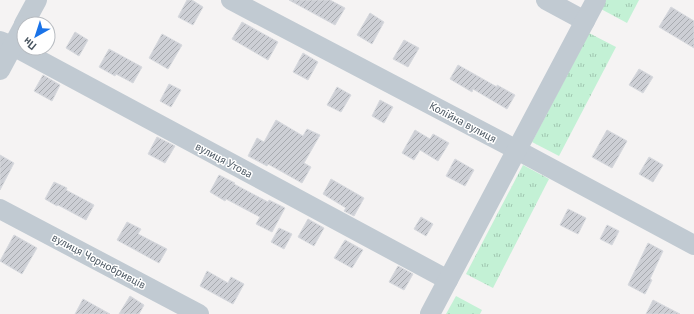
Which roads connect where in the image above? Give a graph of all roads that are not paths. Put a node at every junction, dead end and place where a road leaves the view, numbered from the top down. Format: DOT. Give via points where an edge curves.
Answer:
graph roads {
  1 [pos="37,0"];
  2 [pos="232,0"];
  3 [pos="546,0"];
  4 [pos="596,0"];
  5 [pos="28,16"];
  6 [pos="585,21"];
  7 [pos="16,33"];
  8 [pos="6,44"];
  9 [pos="0,70"];
  10 [pos="516,150"];
  11 [pos="0,209"];
  12 [pos="694,245"];
  13 [pos="448,280"];
  14 [pos="199,314"];
  15 [pos="430,314"];
  1 -- 5 [label="street"];
  2 -- 10 [label="street, Колійна вулиця"];
  3 -- 6 [label="street"];
  4 -- 6 [label="street"];
  6 -- 10 [label="street"];
  7 -- 8 [label="street"];
  8 -- 9 [label="street"];
  8 -- 13 [label="street, вулиця Утова"];
  10 -- 12 [label="street, Колійна вулиця"];
  10 -- 13 [label="street"];
  11 -- 14 [label="street, вулиця Чорнобривців"];
  13 -- 15 [label="street"];
}
